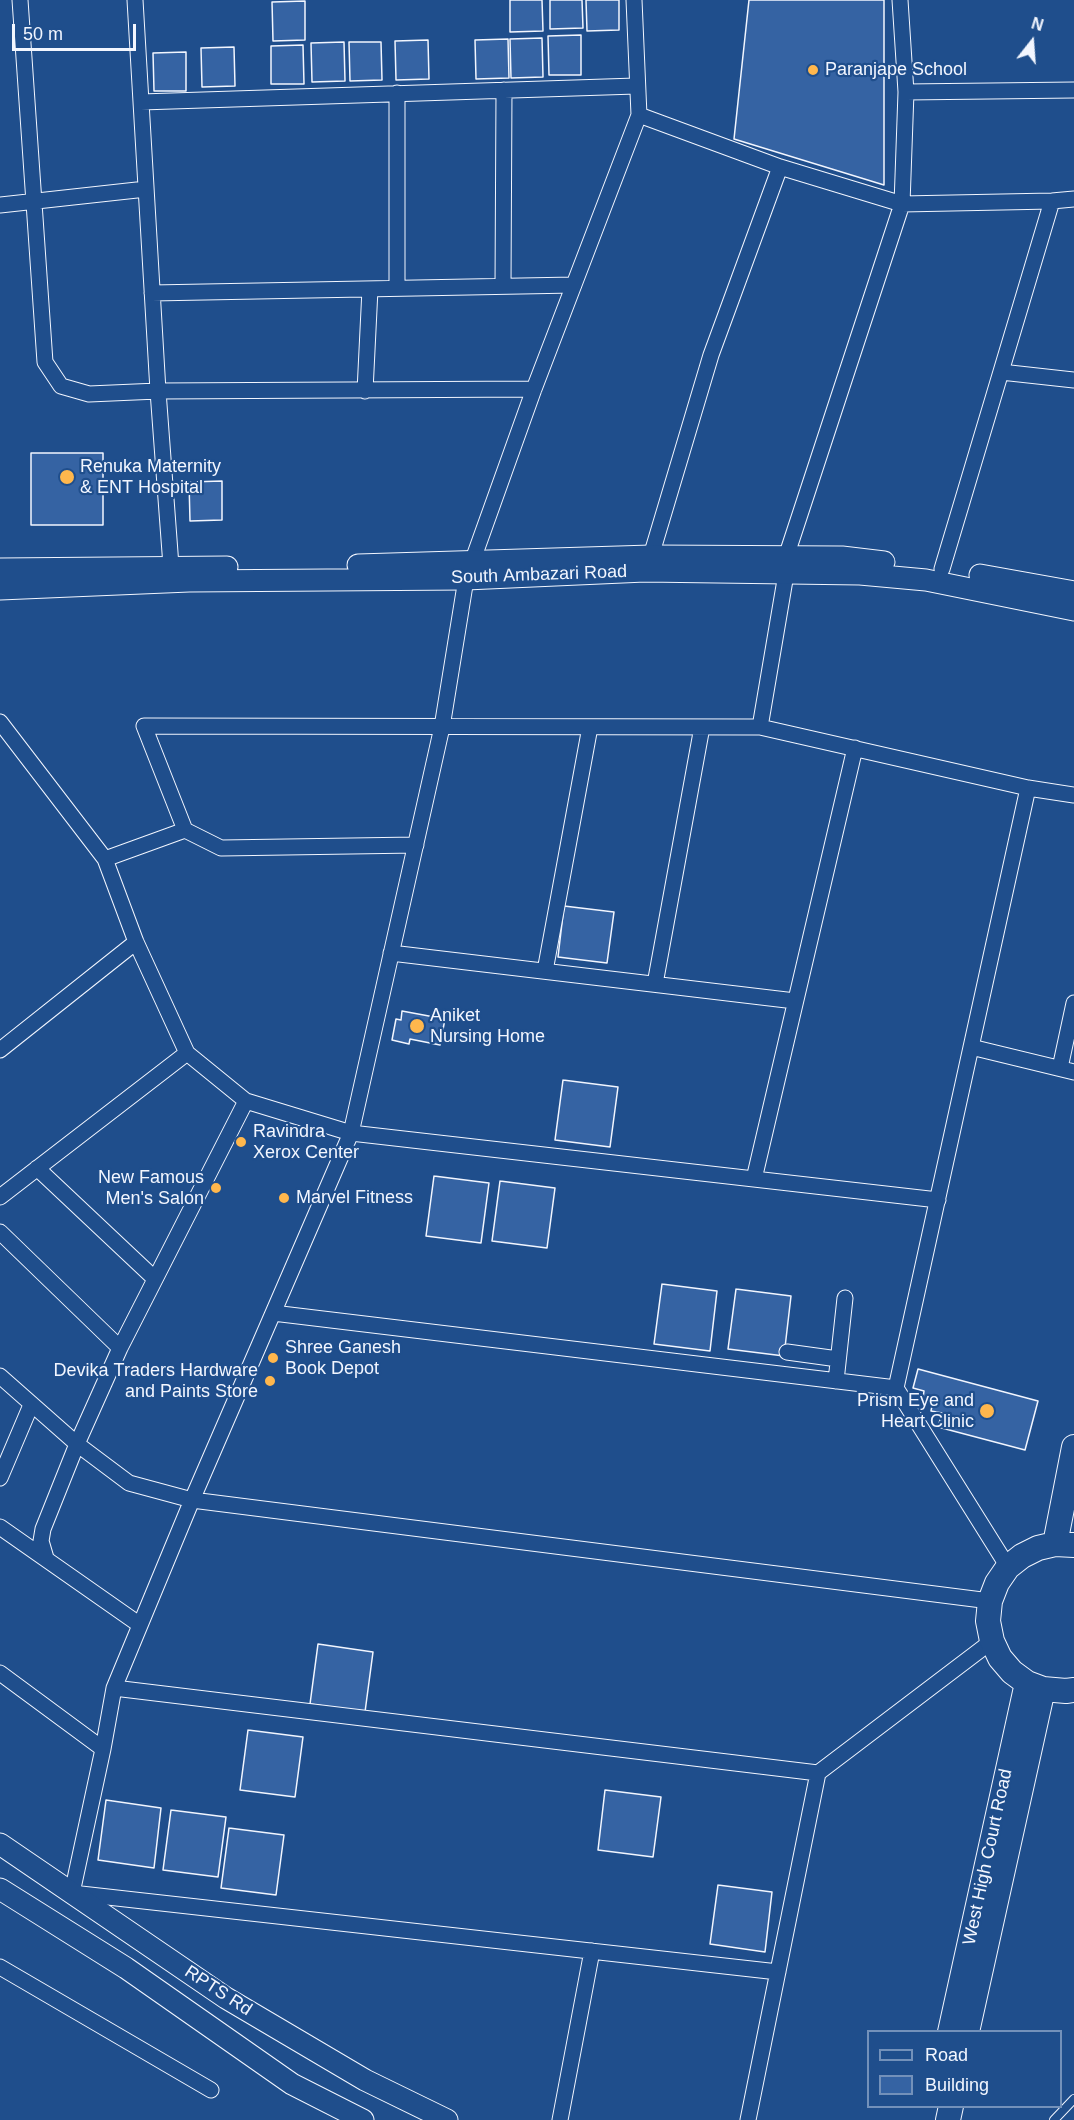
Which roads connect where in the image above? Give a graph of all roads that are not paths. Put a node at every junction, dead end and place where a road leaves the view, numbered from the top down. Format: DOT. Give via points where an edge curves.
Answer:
graph roads {
  1 [pos="20,0"];
  2 [pos="135,0"];
  3 [pos="634,0"];
  4 [pos="900,0"];
  5 [pos="636,86"];
  6 [pos="504,90"];
  7 [pos="1074,90"];
  8 [pos="906,92"];
  9 [pos="397,93"];
  10 [pos="141,102"];
  11 [pos="639,115"];
  12 [pos="780,167"];
  13 [pos="146,189"];
  14 [pos="1074,199"];
  15 [pos="34,201"];
  16 [pos="1052,201"];
  17 [pos="902,204"];
  18 [pos="0,205"];
  19 [pos="574,285"];
  20 [pos="503,286"];
  21 [pos="397,288"];
  22 [pos="370,289"];
  23 [pos="152,292"];
  24 [pos="1001,372"];
  25 [pos="1074,380"];
  26 [pos="534,389"];
  27 [pos="365,391"];
  28 [pos="158,392"];
  29 [pos="651,556"];
  30 [pos="786,565"];
  31 [pos="171,566"];
  32 [pos="0,569"];
  33 [pos="942,569"];
  34 [pos="469,571"];
  35 [pos="0,589"];
  36 [pos="1074,592"];
  37 [pos="1074,609"];
  38 [pos="0,722"];
  39 [pos="442,727"];
  40 [pos="590,727"];
  41 [pos="702,727"];
  42 [pos="760,727"];
  43 [pos="855,748"];
  44 [pos="1028,788"];
  45 [pos="1074,795"];
  46 [pos="185,830"];
  47 [pos="416,845"];
  48 [pos="105,859"];
  49 [pos="136,942"];
  50 [pos="391,953"];
  51 [pos="544,971"];
  52 [pos="655,984"];
  53 [pos="795,1001"];
  54 [pos="1074,1002"];
  55 [pos="972,1047"];
  56 [pos="0,1050"];
  57 [pos="187,1053"];
  58 [pos="1067,1070"];
  59 [pos="246,1101"];
  60 [pos="351,1133"];
  61 [pos="37,1168"];
  62 [pos="754,1179"];
  63 [pos="0,1197"];
  64 [pos="938,1200"];
  65 [pos="0,1232"];
  66 [pos="155,1279"];
  67 [pos="845,1298"];
  68 [pos="273,1313"];
  69 [pos="120,1348"];
  70 [pos="787,1352"];
  71 [pos="838,1359"];
  72 [pos="0,1376"];
  73 [pos="836,1381"];
  74 [pos="896,1388"];
  75 [pos="31,1405"];
  76 [pos="77,1444"];
  77 [pos="1074,1447"];
  78 [pos="0,1478"];
  79 [pos="192,1500"];
  80 [pos="0,1527"];
  81 [pos="1069,1542"];
  82 [pos="46,1558"];
  83 [pos="1008,1567"];
  84 [pos="990,1601"];
  85 [pos="140,1625"];
  86 [pos="992,1641"];
  87 [pos="0,1673"];
  88 [pos="1035,1686"];
  89 [pos="114,1688"];
  90 [pos="1074,1690"];
  91 [pos="103,1749"];
  92 [pos="818,1773"];
  93 [pos="0,1844"];
  94 [pos="0,1889"];
  95 [pos="72,1893"];
  96 [pos="592,1951"];
  97 [pos="0,1967"];
  98 [pos="778,1972"];
  99 [pos="950,2030"];
  100 [pos="967,2030"];
  101 [pos="211,2090"];
  102 [pos="1074,2099"];
  103 [pos="363,2120"];
  104 [pos="447,2120"];
  105 [pos="560,2120"];
  106 [pos="748,2120"];
  107 [pos="1054,2120"];
  1 -- 15 [label="street"];
  2 -- 10 [label="street"];
  3 -- 5 [label="street"];
  4 -- 8 [label="street"];
  5 -- 6 [label="street"];
  5 -- 11 [label="street"];
  6 -- 9 [label="street"];
  6 -- 20 [label="street"];
  7 -- 8 [label="street"];
  8 -- 17 [label="street"];
  9 -- 10 [label="street"];
  9 -- 21 [label="street"];
  10 -- 13 [label="street"];
  11 -- 12 [label="street"];
  11 -- 19 [label="street"];
  12 -- 17 [label="street"];
  12 -- 29 [label="street" via="711,355"];
  13 -- 15 [label="street"];
  13 -- 23 [label="street"];
  14 -- 16 [label="street"];
  15 -- 18 [label="street"];
  15 -- 28 [label="street" via="45,362 62,386 89,394"];
  16 -- 17 [label="street"];
  16 -- 24 [label="street"];
  17 -- 30 [label="street"];
  19 -- 20 [label="street"];
  19 -- 26 [label="street"];
  20 -- 21 [label="street"];
  21 -- 22 [label="street"];
  22 -- 23 [label="street"];
  22 -- 27 [label="street"];
  23 -- 28 [label="street"];
  24 -- 25 [label="street"];
  24 -- 33 [label="street"];
  26 -- 27 [label="street"];
  26 -- 34 [label="street"];
  27 -- 28 [label="street"];
  28 -- 31 [label="street"];
  29 -- 30 [label="main road, South Ambazari Road"];
  29 -- 34 [label="main road, South Ambazari Road"];
  30 -- 33 [label="main road, South Ambazari Road" via="842,557"];
  30 -- 34 [label="main road, South Ambazari Road" via="645,571"];
  30 -- 37 [label="main road, South Ambazari Road" via="926,580"];
  30 -- 42 [label="street"];
  31 -- 32 [label="main road, South Ambazari Road"];
  31 -- 34 [label="main road, South Ambazari Road"];
  33 -- 36 [label="main road, South Ambazari Road"];
  34 -- 35 [label="main road, South Ambazari Road"];
  34 -- 39 [label="street"];
  38 -- 48 [label="street"];
  39 -- 40 [label="street"];
  39 -- 46 [label="street" via="144,726"];
  39 -- 47 [label="street"];
  40 -- 41 [label="street"];
  40 -- 51 [label="street"];
  41 -- 42 [label="street"];
  41 -- 52 [label="street"];
  42 -- 43 [label="street"];
  43 -- 44 [label="street"];
  43 -- 53 [label="street"];
  44 -- 45 [label="street"];
  44 -- 55 [label="street"];
  46 -- 47 [label="street" via="221,848"];
  46 -- 48 [label="street"];
  47 -- 50 [label="street"];
  48 -- 49 [label="street"];
  49 -- 56 [label="street"];
  49 -- 57 [label="street"];
  50 -- 51 [label="street"];
  50 -- 60 [label="street"];
  51 -- 52 [label="street"];
  52 -- 53 [label="street"];
  53 -- 62 [label="street"];
  54 -- 58 [label="street"];
  55 -- 58 [label="street"];
  55 -- 64 [label="street"];
  57 -- 59 [label="street"];
  57 -- 61 [label="street"];
  59 -- 60 [label="street"];
  59 -- 66 [label="street"];
  60 -- 62 [label="street"];
  60 -- 68 [label="street"];
  61 -- 63 [label="street"];
  61 -- 66 [label="street"];
  62 -- 64 [label="street"];
  64 -- 74 [label="street"];
  65 -- 69 [label="street"];
  66 -- 69 [label="street"];
  67 -- 71 [label="street"];
  68 -- 73 [label="street"];
  68 -- 79 [label="street"];
  69 -- 76 [label="street"];
  70 -- 71 [label="street"];
  71 -- 73 [label="street"];
  72 -- 75 [label="street"];
  73 -- 74 [label="street"];
  74 -- 83 [label="street"];
  75 -- 76 [label="street"];
  75 -- 78 [label="street"];
  76 -- 79 [label="street" via="129,1483"];
  76 -- 82 [label="street" via="43,1528 41,1541"];
  77 -- 81 [label="main road"];
  79 -- 84 [label="street"];
  79 -- 85 [label="street"];
  80 -- 82 [label="street"];
  81 -- 83 [label="main road" via="1038,1548"];
  82 -- 85 [label="street"];
  83 -- 84 [label="main road" via="996,1583"];
  84 -- 86 [label="main road"];
  85 -- 89 [label="street"];
  86 -- 88 [label="main road" via="1012,1672"];
  86 -- 92 [label="street"];
  87 -- 91 [label="street"];
  88 -- 90 [label="main road"];
  88 -- 99 [label="main road, West High Court Road"];
  88 -- 100 [label="main road, West High Court Road"];
  89 -- 91 [label="street"];
  89 -- 92 [label="street"];
  91 -- 95 [label="street"];
  92 -- 98 [label="street"];
  93 -- 95 [label="main road, RPTS Rd"];
  94 -- 103 [label="main road" via="126,1968 292,2084"];
  95 -- 96 [label="street"];
  95 -- 104 [label="main road, RPTS Rd" via="226,1998 365,2080"];
  96 -- 98 [label="street"];
  96 -- 105 [label="street"];
  97 -- 101 [label="street"];
  98 -- 106 [label="street"];
  102 -- 107 [label="lane"];
}
